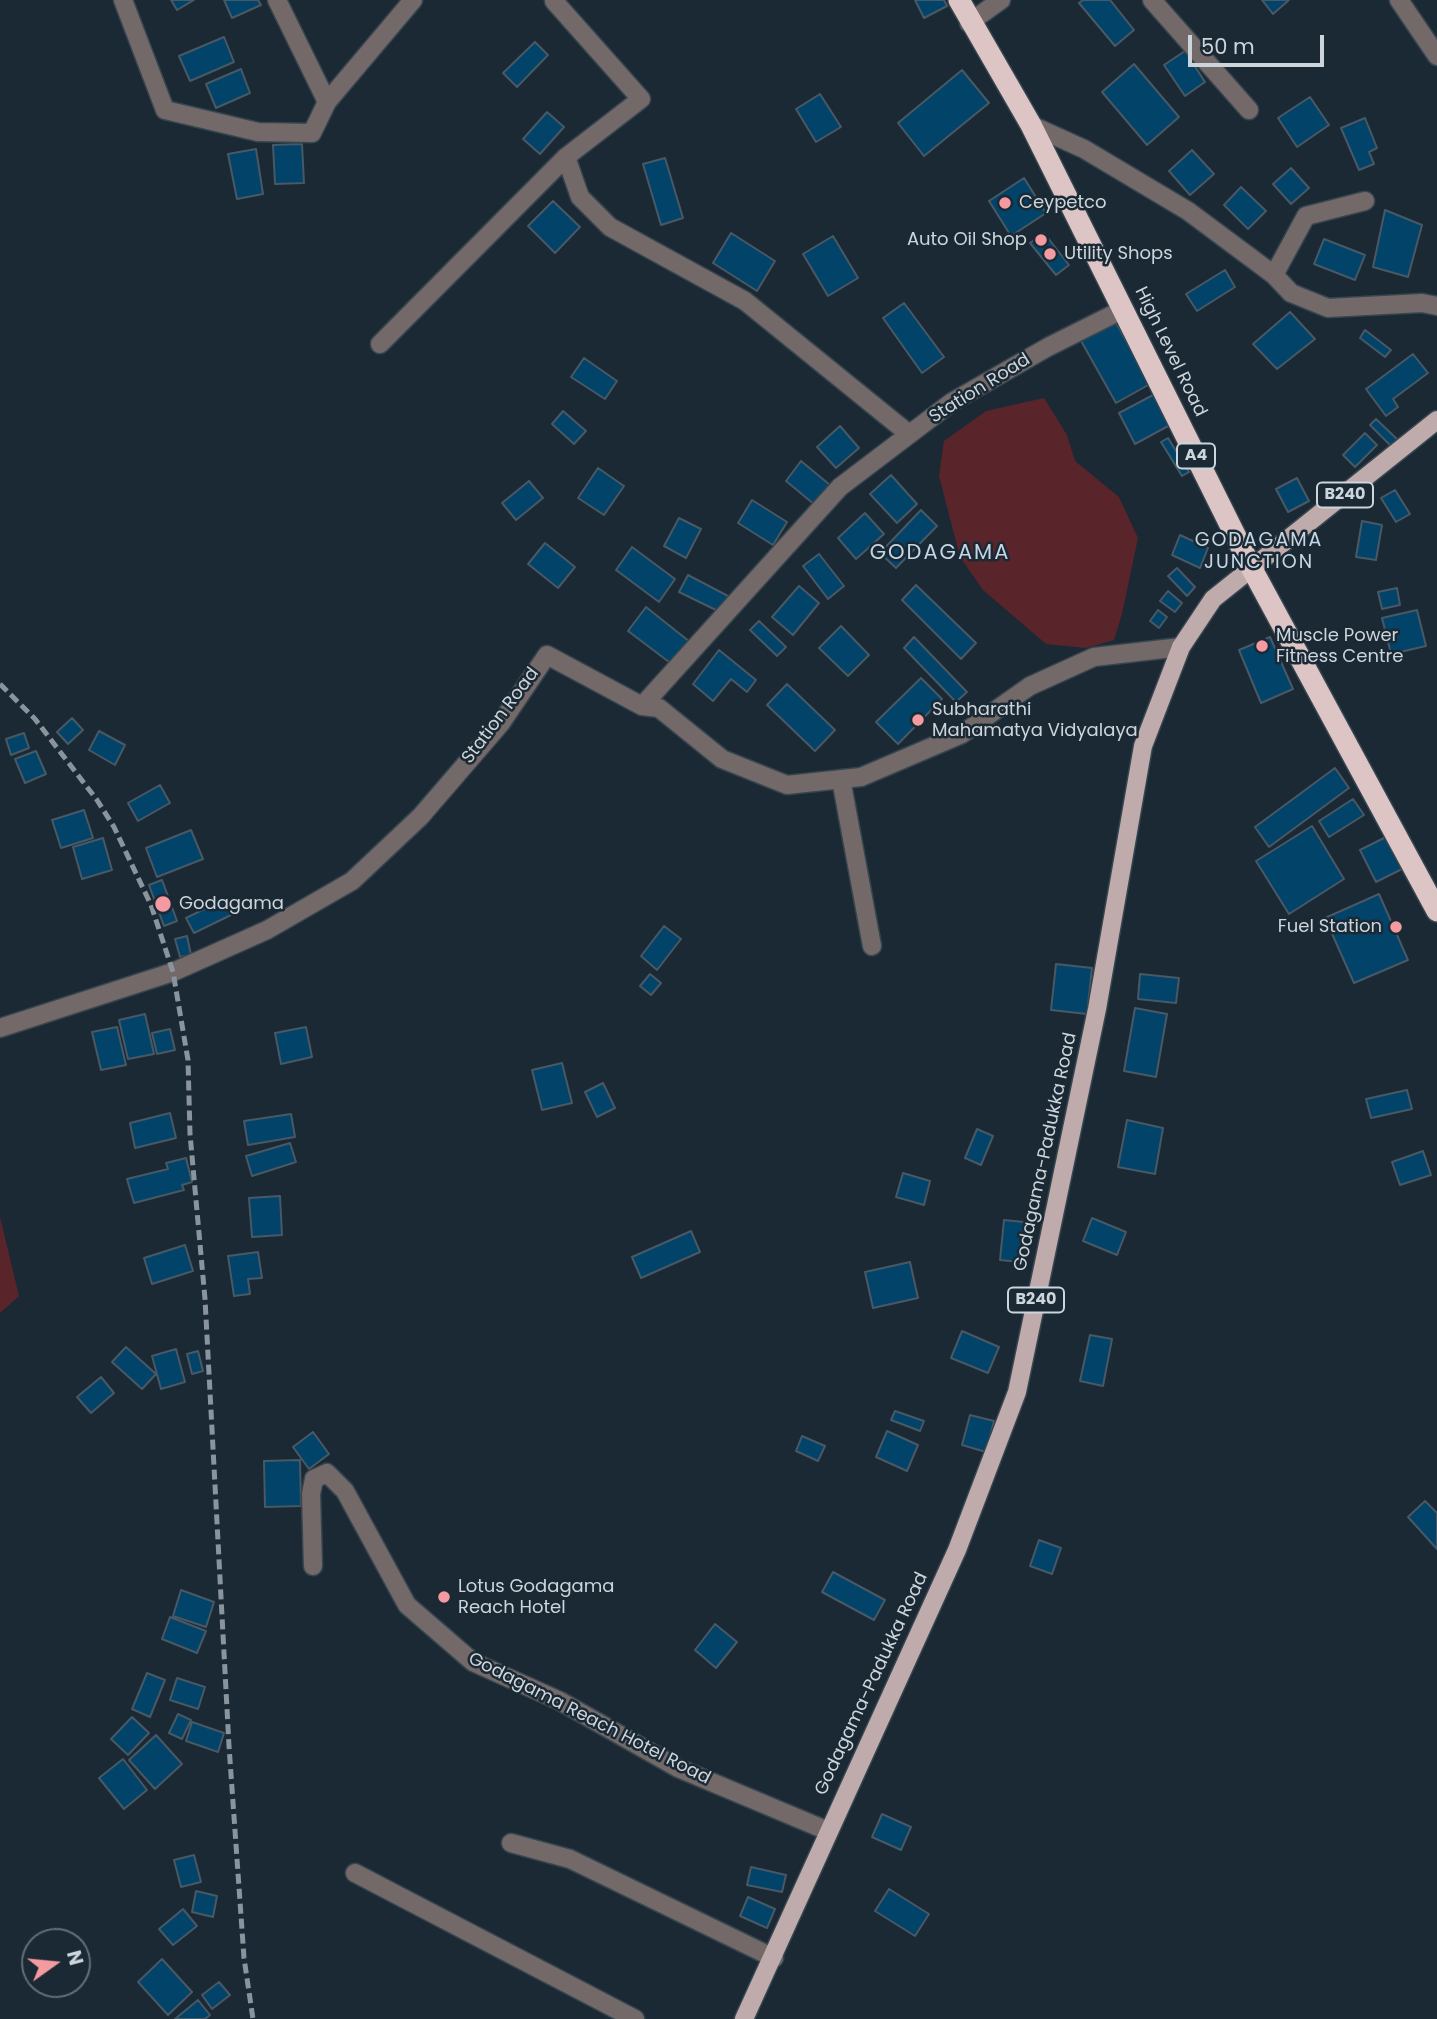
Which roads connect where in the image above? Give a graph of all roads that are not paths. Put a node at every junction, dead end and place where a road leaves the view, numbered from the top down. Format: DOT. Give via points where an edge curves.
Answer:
graph roads {
  1 [pos="123,0"];
  2 [pos="277,0"];
  3 [pos="413,0"];
  4 [pos="959,0"];
  5 [pos="1001,0"];
  6 [pos="1152,0"];
  7 [pos="1399,0"];
  8 [pos="554,1"];
  9 [pos="969,23"];
  10 [pos="1437,56"];
  11 [pos="327,102"];
  12 [pos="1248,110"];
  13 [pos="1031,125"];
  14 [pos="565,157"];
  15 [pos="1365,201"];
  16 [pos="1273,275"];
  17 [pos="1437,306"];
  18 [pos="1124,309"];
  19 [pos="380,344"];
  20 [pos="1437,420"];
  21 [pos="909,435"];
  22 [pos="1252,569"];
  23 [pos="1181,647"];
  24 [pos="642,706"];
  25 [pos="841,779"];
  26 [pos="1437,911"];
  27 [pos="872,946"];
  28 [pos="0,1028"];
  29 [pos="313,1566"];
  30 [pos="828,1831"];
  31 [pos="511,1843"];
  32 [pos="355,1873"];
  33 [pos="774,1958"];
  34 [pos="635,2019"];
  35 [pos="744,2019"];
  1 -- 11 [label="street" via="165,110 258,132 312,133"];
  2 -- 11 [label="street"];
  3 -- 11 [label="street"];
  4 -- 9 [label="highway, High Level Road / A4"];
  5 -- 9 [label="street"];
  6 -- 12 [label="street"];
  7 -- 10 [label="street"];
  8 -- 14 [label="street" via="641,99"];
  9 -- 13 [label="highway, High Level Road / A4"];
  13 -- 16 [label="street" via="1084,149 1188,211"];
  13 -- 18 [label="highway, High Level Road / A4"];
  14 -- 19 [label="street"];
  14 -- 21 [label="street" via="580,197 610,227 745,300"];
  15 -- 16 [label="street" via="1306,216"];
  16 -- 17 [label="street" via="1291,293 1328,308"];
  18 -- 21 [label="street, Station Road" via="964,396"];
  18 -- 22 [label="highway, High Level Road / A4"];
  20 -- 22 [label="main road, B240"];
  21 -- 24 [label="street, Station Road" via="840,487"];
  22 -- 23 [label="main road, Godagama-Padukka Road / B240" via="1213,599"];
  22 -- 26 [label="highway, High Level Road / A4"];
  23 -- 25 [label="street" via="1094,657 1030,686 962,734 861,777"];
  23 -- 30 [label="main road, Godagama-Padukka Road / B240" via="1143,746 1097,1009 1017,1392 957,1550"];
  24 -- 25 [label="street" via="659,708 722,759 787,785"];
  24 -- 28 [label="street, Station Road" via="547,655 501,723 420,817 352,881 267,930 173,972"];
  25 -- 27 [label="street"];
  29 -- 30 [label="street, Godagama Reach Hotel Road" via="311,1494 314,1479 327,1473 345,1491 407,1605 473,1662 560,1701 678,1768"];
  30 -- 33 [label="main road, Godagama-Padukka Road / B240"];
  31 -- 33 [label="street" via="570,1859"];
  32 -- 34 [label="street"];
  33 -- 35 [label="main road, Godagama-Padukka Road / B240"];
}
